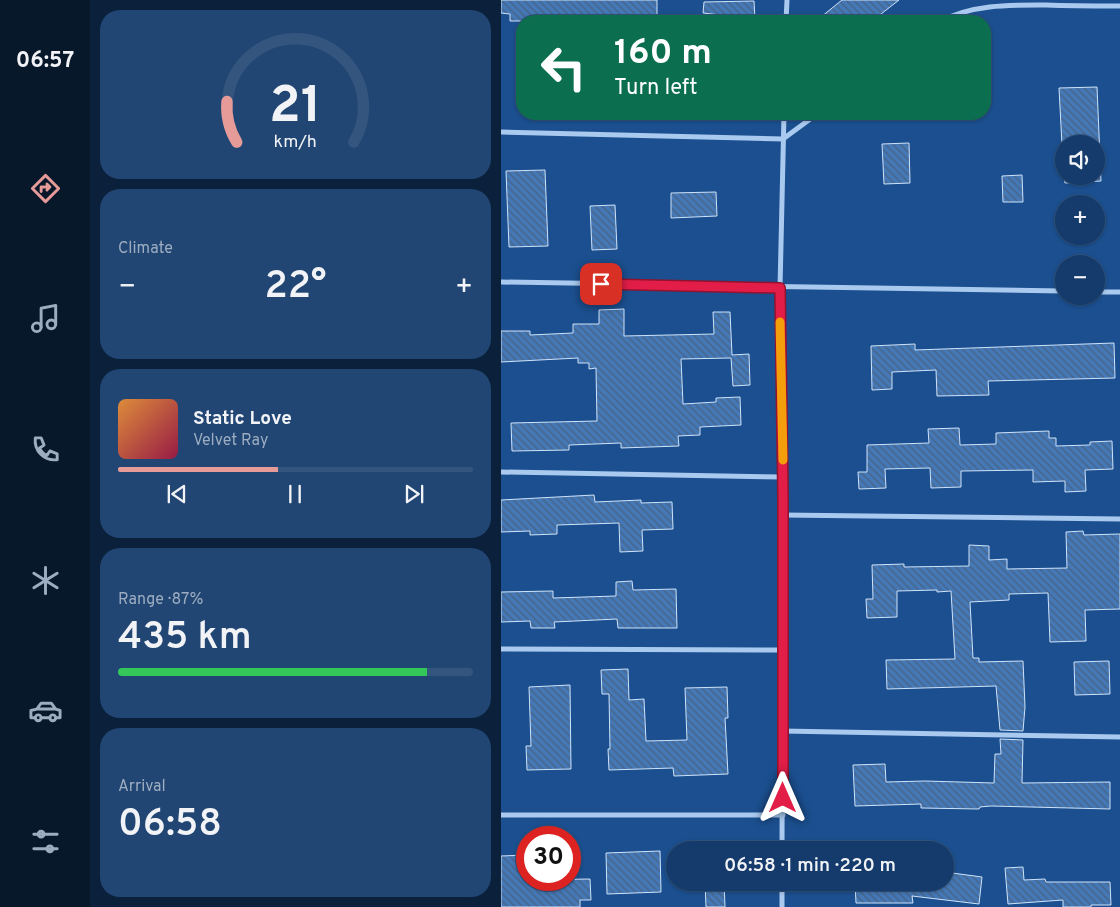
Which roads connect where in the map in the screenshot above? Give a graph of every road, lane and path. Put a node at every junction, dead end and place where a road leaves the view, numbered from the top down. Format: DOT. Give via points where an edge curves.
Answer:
graph roads {
  1 [pos="787,0"];
  2 [pos="1120,6"];
  3 [pos="786,15"];
  4 [pos="954,15"];
  5 [pos="784,120"];
  6 [pos="809,120"];
  7 [pos="501,132"];
  8 [pos="783,139"];
  9 [pos="501,282"];
  10 [pos="780,288"];
  11 [pos="1055,291"];
  12 [pos="1105,292"];
  13 [pos="1120,292"];
  14 [pos="501,472"];
  15 [pos="783,477"];
  16 [pos="783,515"];
  17 [pos="1120,519"];
  18 [pos="501,648"];
  19 [pos="783,650"];
  20 [pos="783,731"];
  21 [pos="1120,737"];
  22 [pos="501,815"];
  23 [pos="783,815"];
  24 [pos="782,841"];
  25 [pos="782,891"];
  26 [pos="782,907"];
  1 -- 3 [label="street"];
  2 -- 4 [label="street" via="998,6"];
  5 -- 8 [label="street"];
  6 -- 8 [label="street"];
  7 -- 8 [label="street"];
  8 -- 10 [label="street"];
  9 -- 10 [label="street"];
  10 -- 11 [label="street"];
  10 -- 15 [label="street"];
  12 -- 13 [label="street"];
  14 -- 15 [label="street"];
  15 -- 16 [label="street"];
  16 -- 17 [label="street"];
  16 -- 19 [label="street"];
  18 -- 19 [label="street"];
  19 -- 20 [label="street"];
  20 -- 21 [label="street"];
  20 -- 23 [label="street"];
  22 -- 23 [label="street"];
  23 -- 24 [label="street"];
  25 -- 26 [label="street"];
}
